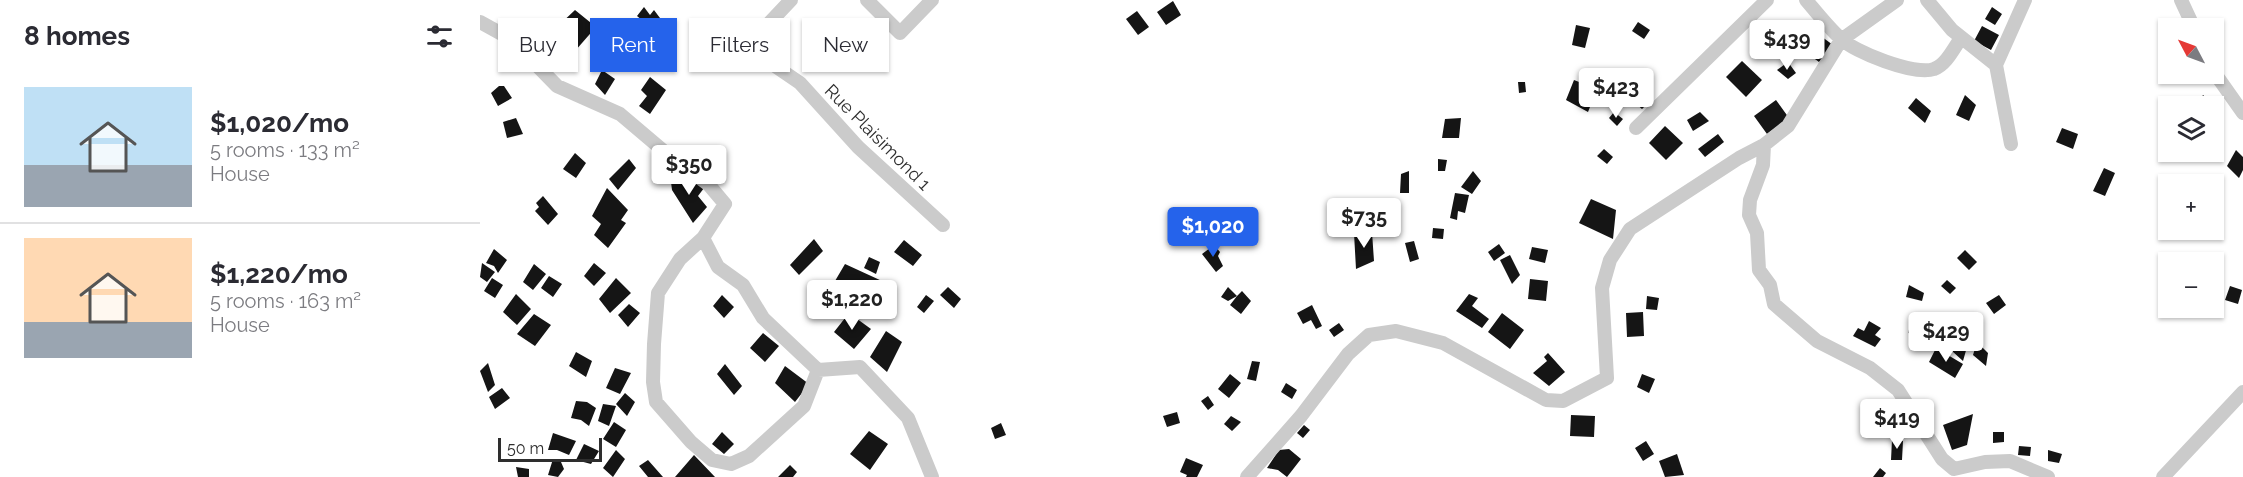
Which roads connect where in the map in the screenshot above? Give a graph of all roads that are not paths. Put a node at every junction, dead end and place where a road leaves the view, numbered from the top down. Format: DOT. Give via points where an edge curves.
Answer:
graph roads {
  1 [pos="791,0"];
  2 [pos="867,0"];
  3 [pos="932,0"];
  4 [pos="1767,0"];
  5 [pos="1806,0"];
  6 [pos="1897,0"];
  7 [pos="1927,0"];
  8 [pos="2025,0"];
  9 [pos="2181,0"];
  10 [pos="2189,18"];
  11 [pos="480,22"];
  12 [pos="1961,38"];
  13 [pos="1841,40"];
  14 [pos="1996,65"];
  15 [pos="2223,84"];
  16 [pos="2243,112"];
  17 [pos="1636,128"];
  18 [pos="2011,144"];
  19 [pos="1764,145"];
  20 [pos="943,225"];
  21 [pos="703,238"];
  22 [pos="818,370"];
  23 [pos="2243,392"];
  24 [pos="1961,473"];
  25 [pos="932,477"];
  26 [pos="1247,477"];
  27 [pos="2048,477"];
  28 [pos="2163,477"];
  1 -- 20 [label="street, Rue Plaisimond 1" via="754,39 753,51 800,83 858,147"];
  2 -- 3 [label="street" via="900,33"];
  4 -- 17 [label="street"];
  5 -- 13 [label="street"];
  6 -- 13 [label="street"];
  7 -- 12 [label="street"];
  8 -- 14 [label="street"];
  9 -- 10 [label="street"];
  11 -- 21 [label="street" via="511,39 557,86 621,114 709,185 725,204"];
  12 -- 13 [label="street" via="1944,63 1927,71 1898,65"];
  12 -- 14 [label="street"];
  13 -- 19 [label="street" via="1788,126"];
  14 -- 18 [label="street"];
  15 -- 16 [label="street"];
  19 -- 24 [label="street" via="1763,165 1750,200 1749,215 1757,233 1759,270 1770,285 1774,304 1817,341 1883,377 1904,397 1942,459"];
  19 -- 26 [label="street" via="1630,229 1610,260 1602,288 1607,378 1563,401 1546,400 1443,343 1396,331 1369,335 1348,354 1301,416"];
  21 -- 22 [label="street" via="718,267 743,285 763,318"];
  21 -- 22 [label="street" via="680,259 658,293 653,362 656,402 712,460 731,464 749,456 804,406"];
  22 -- 25 [label="street" via="860,367 908,418"];
  23 -- 28 [label="street"];
  24 -- 27 [label="street" via="1985,462 2010,461"];
}
